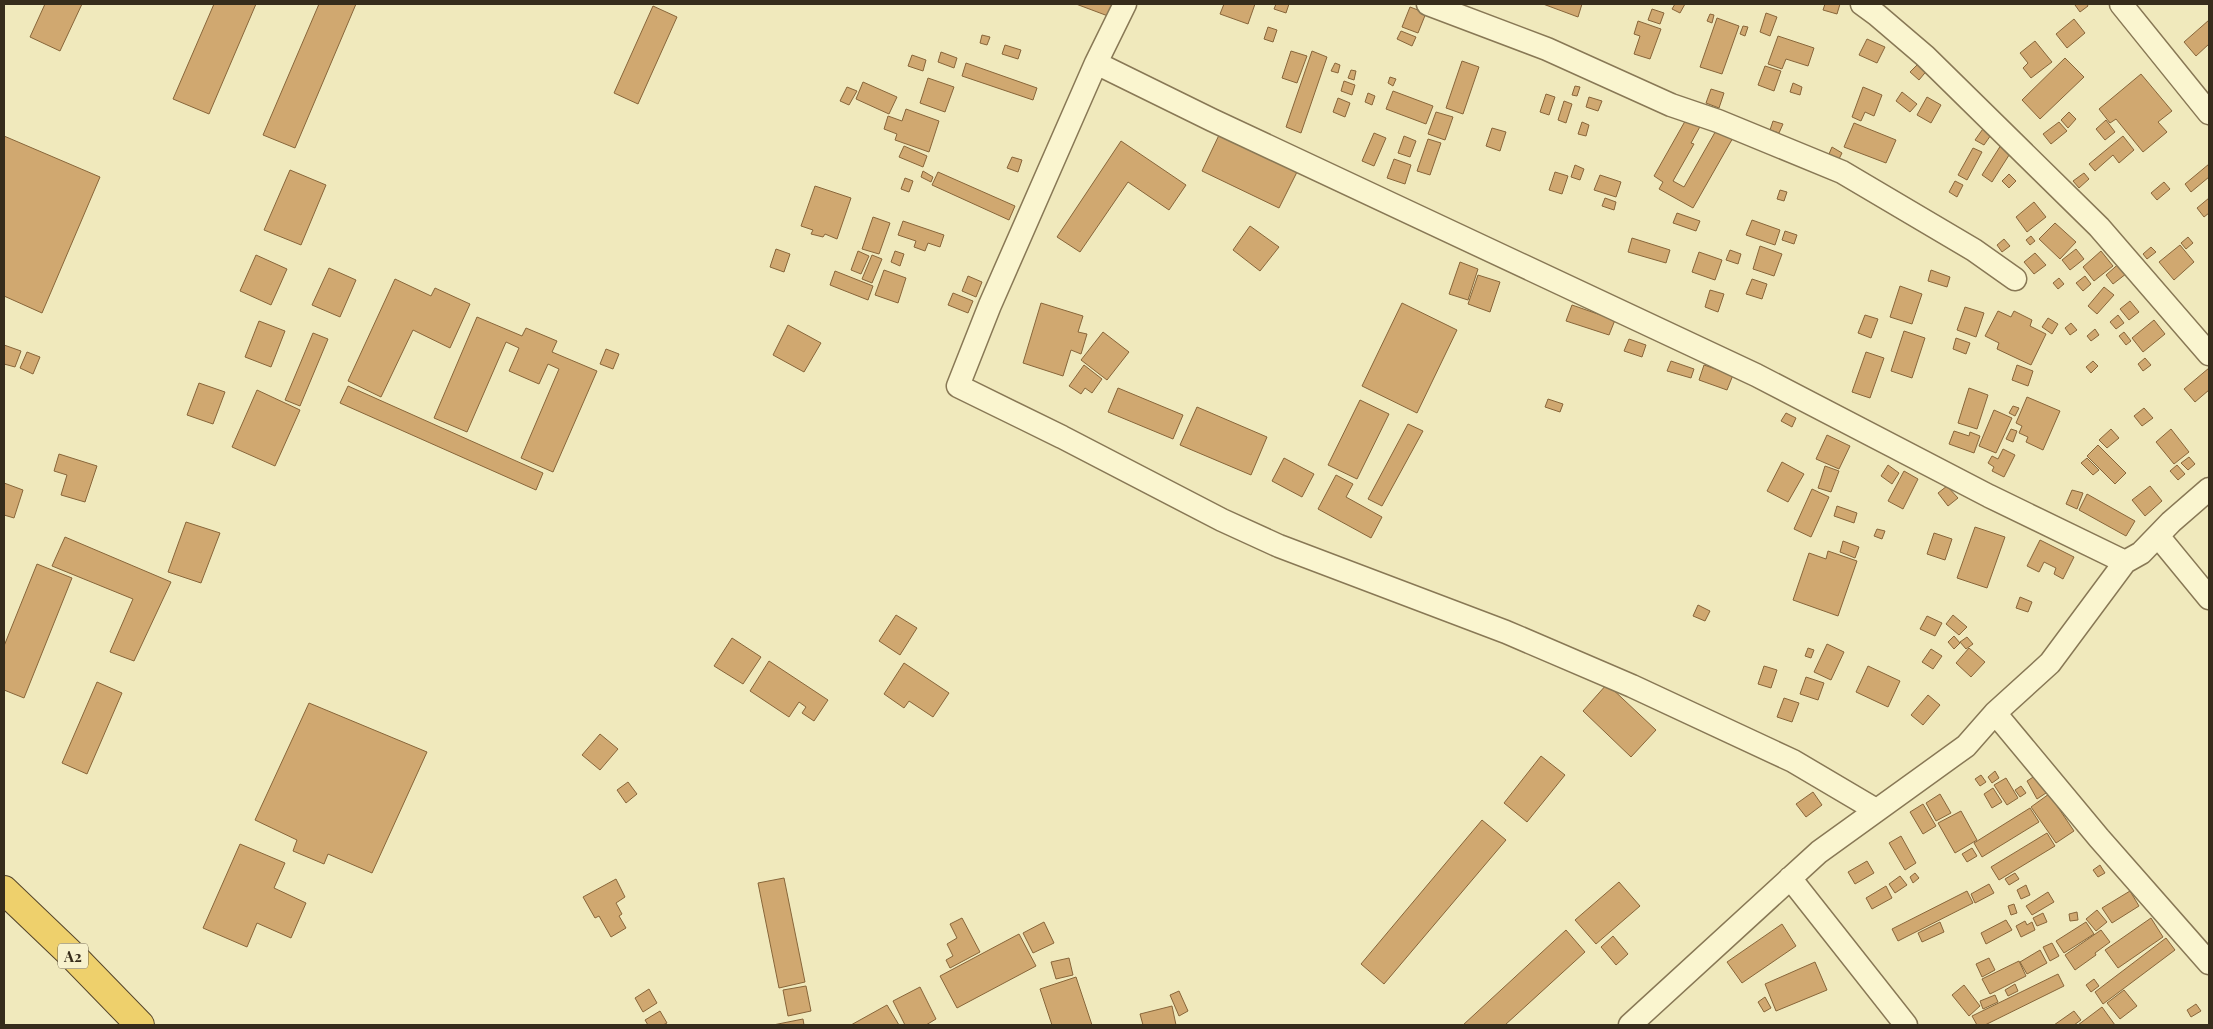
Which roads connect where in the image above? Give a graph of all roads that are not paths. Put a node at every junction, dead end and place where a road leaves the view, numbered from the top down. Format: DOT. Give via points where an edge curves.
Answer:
graph roads {
  1 [pos="1125,4"];
  2 [pos="1428,4"];
  3 [pos="1862,4"];
  4 [pos="2121,4"];
  5 [pos="1096,63"];
  6 [pos="2209,113"];
  7 [pos="2015,279"];
  8 [pos="2209,354"];
  9 [pos="2209,489"];
  10 [pos="2158,536"];
  11 [pos="2125,562"];
  12 [pos="2209,598"];
  13 [pos="1995,713"];
  14 [pos="1876,810"];
  15 [pos="1790,878"];
  16 [pos="4,890"];
  17 [pos="2209,962"];
  18 [pos="140,1025"];
  19 [pos="1630,1025"];
  20 [pos="1906,1025"];
  1 -- 5 [label="street"];
  2 -- 7 [label="street" via="1547,49 1671,104 1842,172 1974,250"];
  3 -- 8 [label="street" via="1925,56 2099,227"];
  4 -- 6 [label="street"];
  5 -- 11 [label="street" via="1756,375 1989,496"];
  5 -- 14 [label="street" via="958,386 1222,520 1279,546 1506,632 1632,686 1793,761"];
  9 -- 10 [label="street"];
  10 -- 11 [label="street" via="2141,553"];
  10 -- 12 [label="street"];
  11 -- 13 [label="street" via="2050,663"];
  13 -- 14 [label="street" via="1966,746"];
  13 -- 17 [label="street" via="2098,838"];
  14 -- 15 [label="street"];
  15 -- 19 [label="street"];
  15 -- 20 [label="street"];
  16 -- 18 [label="highway, A2"];
}
